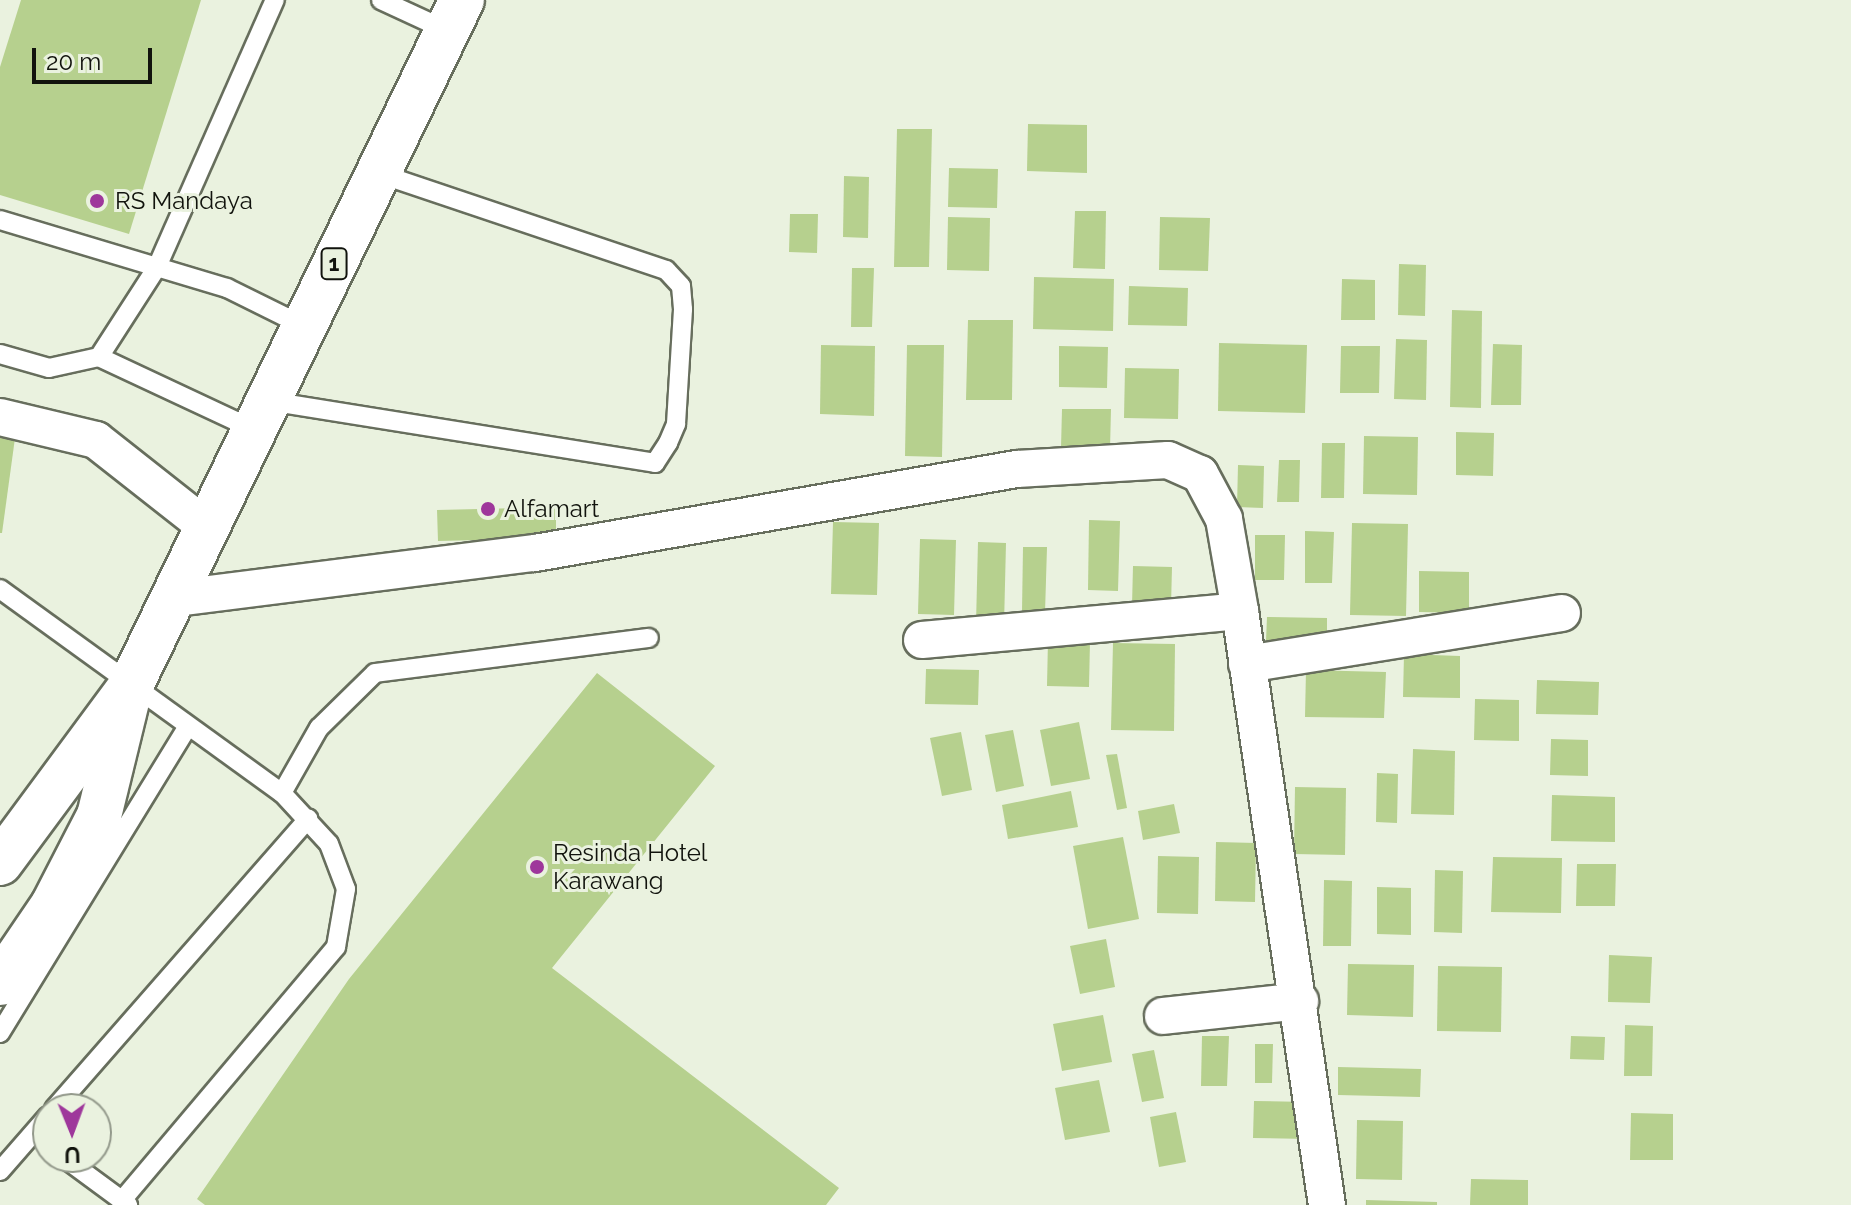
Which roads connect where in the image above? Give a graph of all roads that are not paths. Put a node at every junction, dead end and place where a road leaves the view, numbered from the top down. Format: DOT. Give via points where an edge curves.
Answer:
graph roads {
  1 [pos="275,0"];
  2 [pos="381,0"];
  3 [pos="454,15"];
  4 [pos="377,173"];
  5 [pos="0,220"];
  6 [pos="157,267"];
  7 [pos="304,326"];
  8 [pos="0,354"];
  9 [pos="99,357"];
  10 [pos="262,416"];
  11 [pos="0,417"];
  12 [pos="209,529"];
  13 [pos="0,589"];
  14 [pos="177,598"];
  15 [pos="1240,611"];
  16 [pos="1562,613"];
  17 [pos="649,638"];
  18 [pos="922,640"];
  19 [pos="1247,664"];
  20 [pos="130,687"];
  21 [pos="188,726"];
  22 [pos="282,793"];
  23 [pos="308,819"];
  24 [pos="0,863"];
  25 [pos="0,983"];
  26 [pos="1300,1001"];
  27 [pos="1163,1016"];
  28 [pos="0,1033"];
  29 [pos="68,1093"];
  30 [pos="32,1135"];
  31 [pos="0,1171"];
  32 [pos="85,1173"];
  33 [pos="125,1203"];
  34 [pos="1327,1205"];
  1 -- 6 [label="lane"];
  2 -- 3 [label="lane"];
  3 -- 4 [label="main road, 1"];
  4 -- 7 [label="main road, 1"];
  4 -- 10 [label="lane" via="666,270 681,286 683,309 676,424 668,443 655,463"];
  5 -- 6 [label="lane"];
  6 -- 7 [label="lane" via="227,288"];
  6 -- 9 [label="lane"];
  7 -- 10 [label="main road, 1"];
  8 -- 9 [label="lane" via="49,368"];
  9 -- 10 [label="lane"];
  10 -- 12 [label="main road, 1"];
  11 -- 12 [label="street" via="96,440"];
  12 -- 14 [label="main road, 1"];
  13 -- 20 [label="lane"];
  14 -- 15 [label="street" via="535,553 1017,469 1168,460 1200,474 1224,519"];
  14 -- 20 [label="main road, 1"];
  15 -- 18 [label="street"];
  15 -- 19 [label="street"];
  16 -- 19 [label="street"];
  17 -- 22 [label="lane" via="375,673 319,728"];
  19 -- 26 [label="street"];
  20 -- 21 [label="lane"];
  20 -- 24 [label="main road, 1"];
  20 -- 25 [label="main road, 1" via="99,816 53,905"];
  21 -- 22 [label="lane"];
  21 -- 28 [label="lane"];
  22 -- 23 [label="lane"];
  23 -- 29 [label="lane"];
  23 -- 33 [label="lane" via="329,844 346,889 336,947"];
  26 -- 27 [label="street"];
  26 -- 34 [label="street"];
  30 -- 31 [label="lane"];
  32 -- 33 [label="lane"];
}
